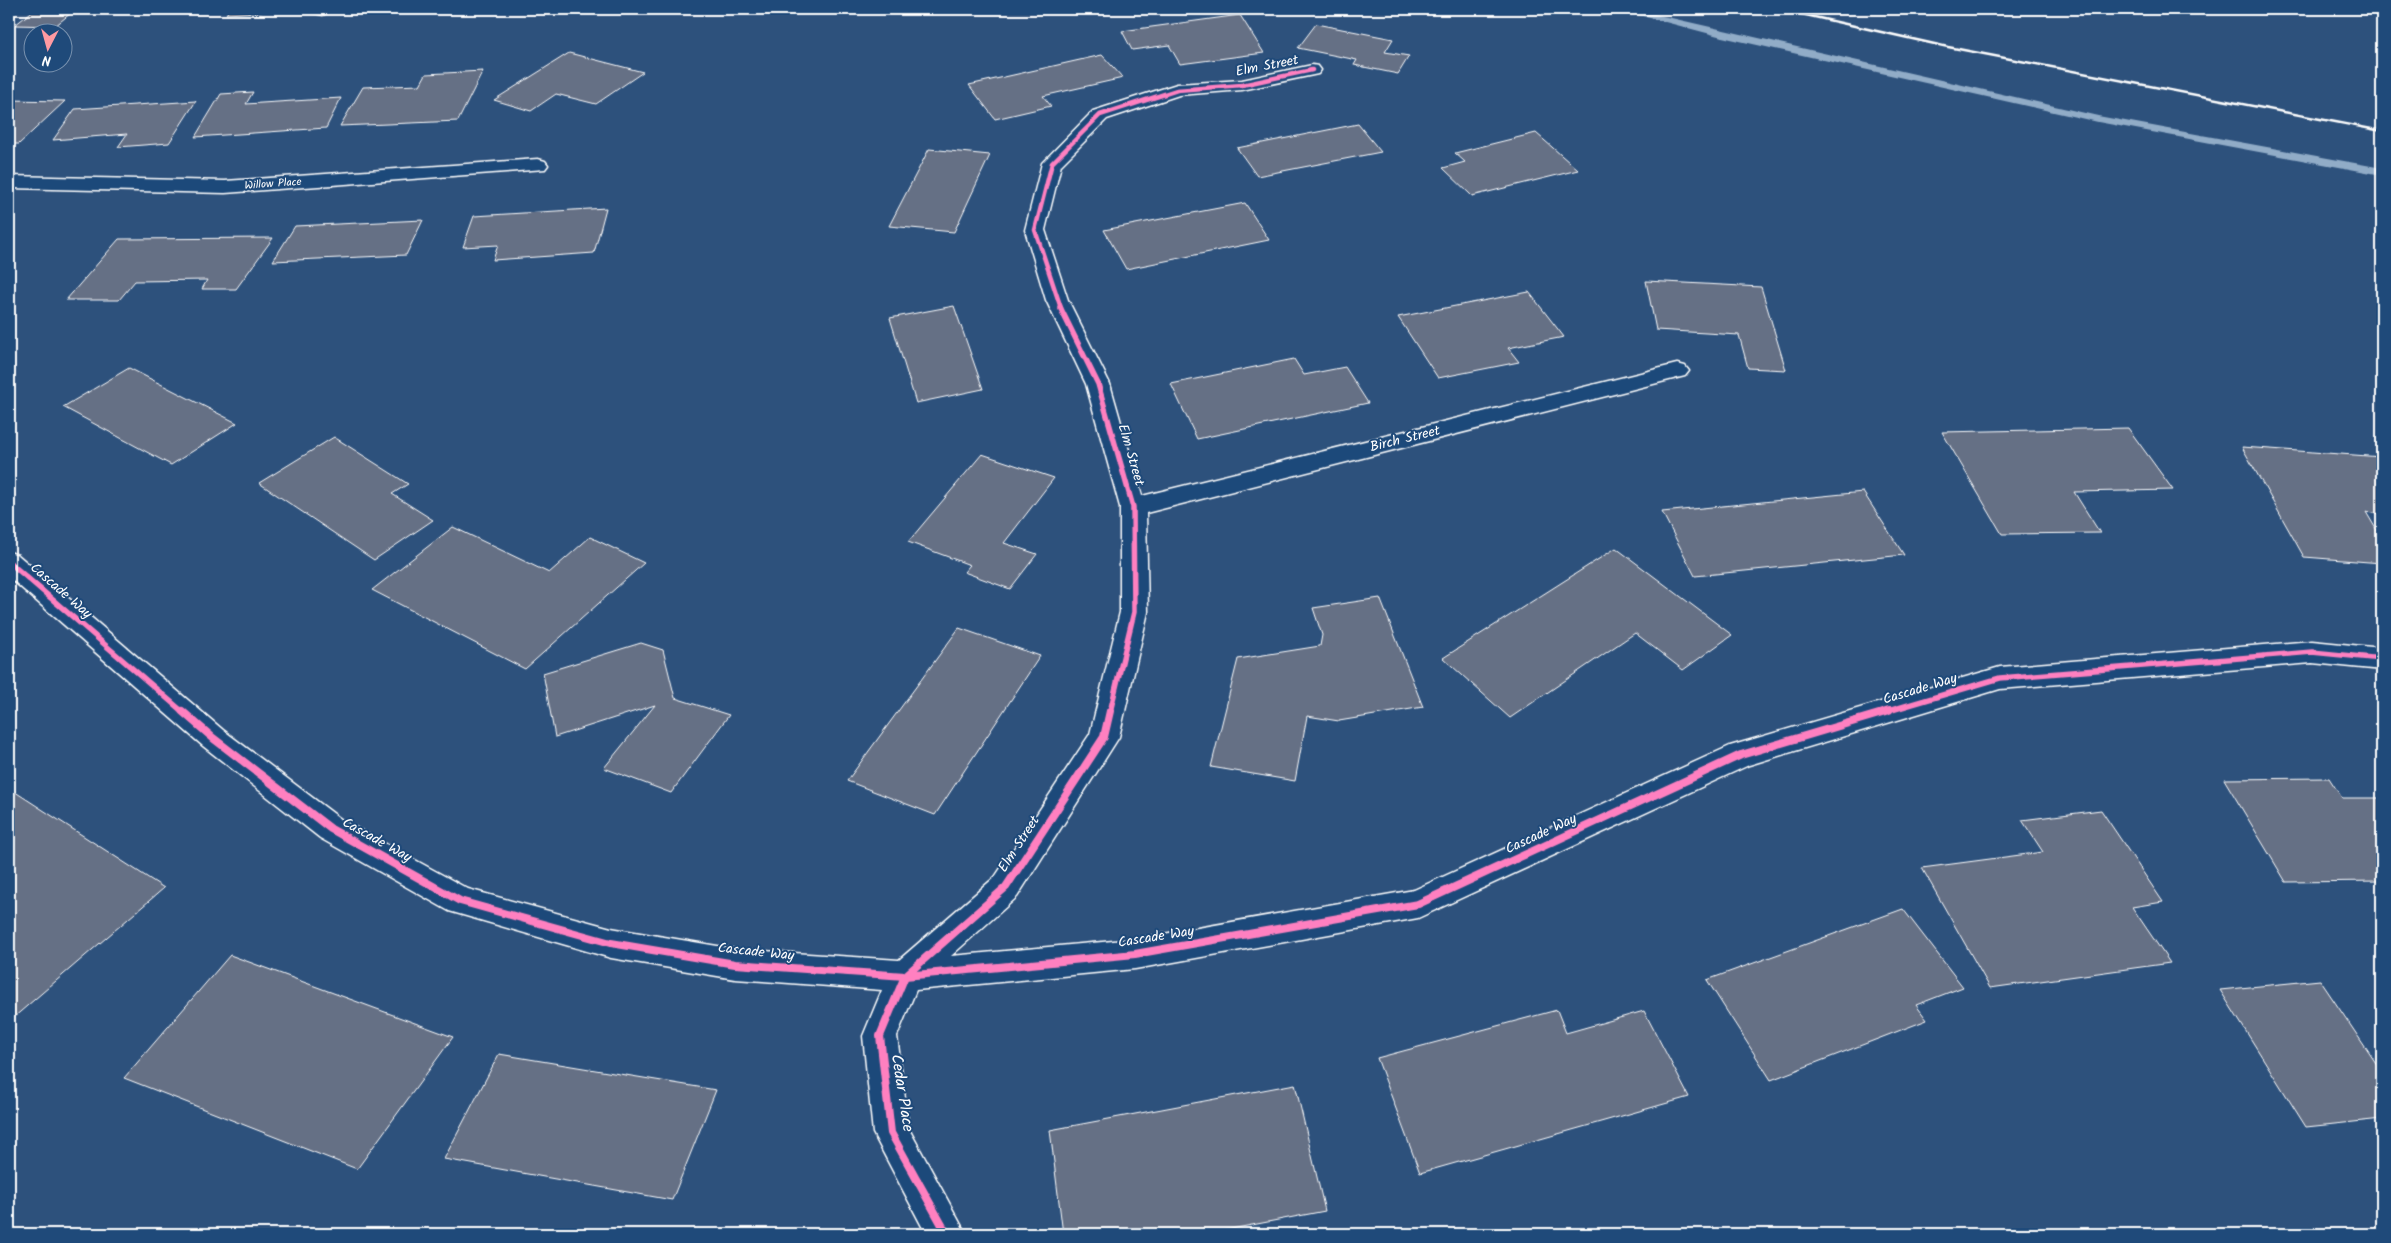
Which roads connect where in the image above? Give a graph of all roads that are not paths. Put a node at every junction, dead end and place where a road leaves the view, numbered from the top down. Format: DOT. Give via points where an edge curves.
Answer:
graph roads {
  1 [pos="1312,70"];
  2 [pos="538,165"];
  3 [pos="9,182"];
  4 [pos="1677,371"];
  5 [pos="1133,507"];
  6 [pos="9,562"];
  7 [pos="2382,659"];
  8 [pos="905,976"];
  9 [pos="947,1234"];
  1 -- 5 [label="street, Elm Street" via="1242,85 1177,90 1100,115 1052,163 1035,230 1057,300 1098,384"];
  2 -- 3 [label="street, Willow Place" via="225,187"];
  4 -- 5 [label="street, Birch Street"];
  5 -- 8 [label="street, Elm Street" via="1134,612 1104,737 1006,886"];
  6 -- 8 [label="street, Cascade Way" via="212,738 331,829 460,901 611,943 735,964"];
  7 -- 8 [label="street, Cascade Way" via="2312,652 2000,678 1741,755 1418,904 1135,954"];
  8 -- 9 [label="street, Cedar Place" via="880,1036 891,1133"];
}
